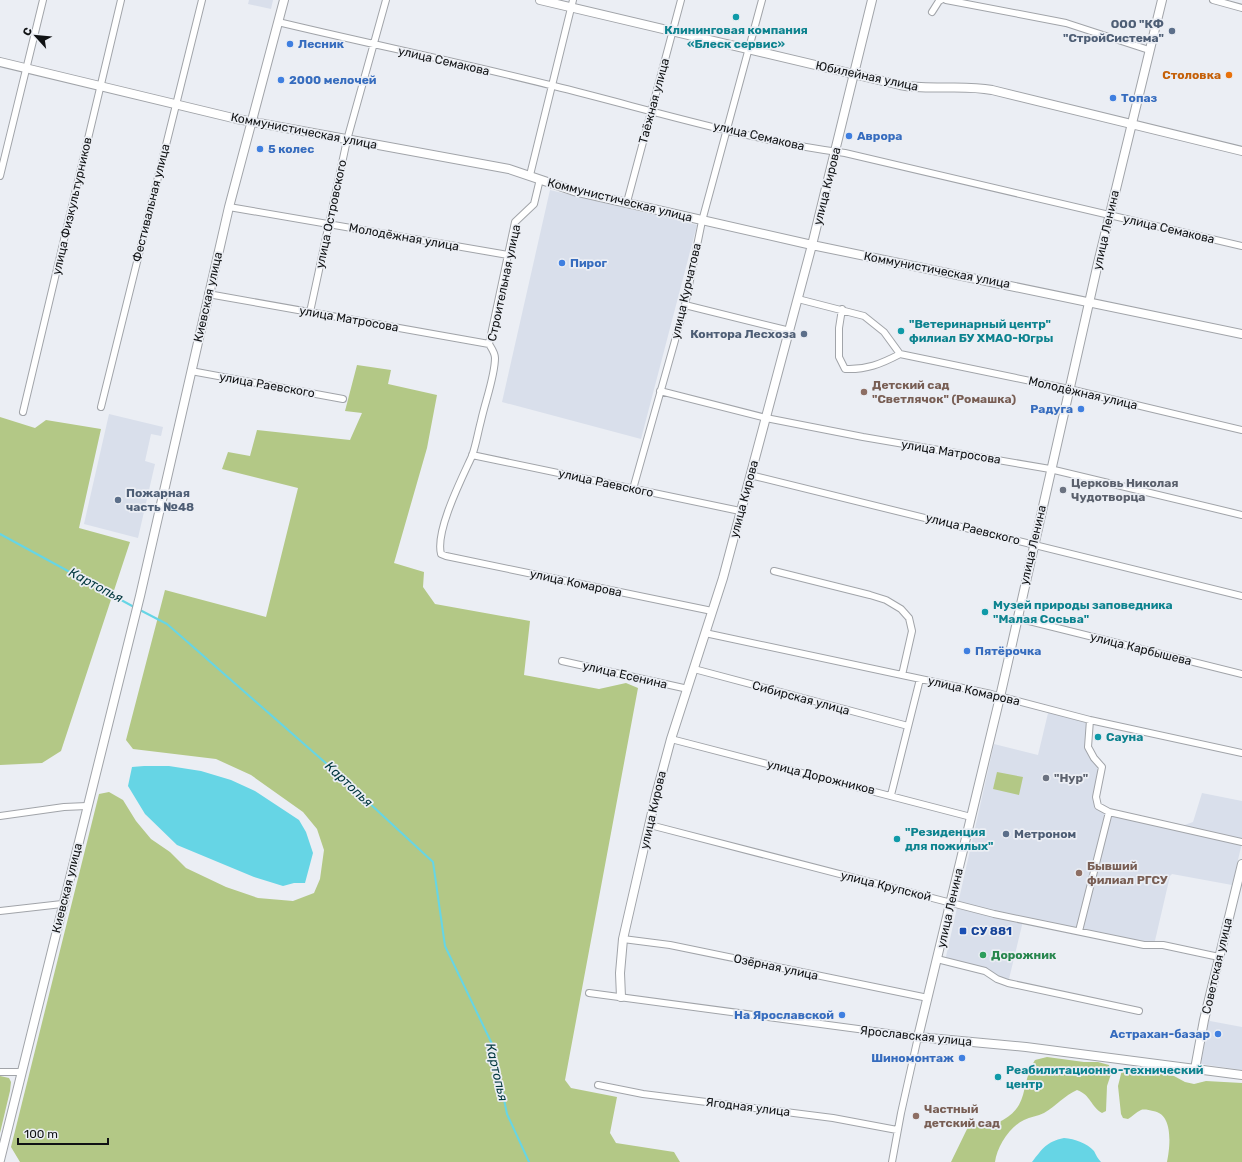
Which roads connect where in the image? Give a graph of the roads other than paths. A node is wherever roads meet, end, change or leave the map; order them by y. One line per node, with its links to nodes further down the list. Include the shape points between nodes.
1 (43, 0): 23 (street)
2 (121, 0): 26 (street, улица Физкультурников)
3 (202, 0): 27 (street, Фестивальная улица)
4 (284, 0): 17 (street, Киевская улица)
5 (386, 0): 19 (street, улица Островского)
6 (540, 0): 14 (street, Юбилейная улица)
7 (681, 0): 18 (street, Таёжная улица)
8 (762, 0): 20 (street, улица Курчатова)
9 (872, 0): 24 (street, улица Кирова)
10 (941, 0): 16 (street)
11 (946, 0): 21 (street, via 1066,23)
12 (1162, 0): 21 (street, улица Ленина)
13 (1213, 0): 15 (street)
14 (572, 4): 18 (street, Юбилейная улица); 25 (street)
15 (1242, 8)
16 (932, 12)
17 (278, 22): 19 (street, улица Семакова); 29 (street, Киевская улица)
18 (673, 32): 20 (street, Юбилейная улица); 28 (street, Таёжная улица)
19 (373, 44): 25 (street, улица Семакова); 32 (street, улица Островского)
20 (749, 50): 24 (street, Юбилейная улица); 31 (street, улица Курчатова)
21 (1149, 50): 30 (street, улица Ленина)
22 (0, 62): 23 (street, Коммунистическая улица)
23 (27, 68): 26 (street, Коммунистическая улица); 36 (street)
24 (854, 74): 30 (street, Юбилейная улица, via 914,87 979,88); 34 (street, улица Кирова)
25 (553, 85): 28 (street, улица Семакова); 35 (street)
26 (100, 86): 27 (street, Коммунистическая улица); 61 (street, улица Физкультурников)
27 (176, 104): 29 (street, Коммунистическая улица); 60 (street, Фестивальная улица)
28 (651, 110): 31 (street, улица Семакова); 38 (street, Таёжная улица)
29 (251, 122): 32 (street, Коммунистическая улица); 39 (street, Киевская улица)
30 (1131, 123): 33 (street, Юбилейная улица); 40 (street, улица Ленина)
31 (727, 129): 34 (street, улица Семакова); 41 (street, улица Курчатова)
32 (347, 140): 35 (street, Коммунистическая улица, via 490,165); 42 (street, улица Островского)
33 (1242, 151)
34 (835, 152): 40 (street, улица Семакова); 43 (street, улица Кирова)
35 (530, 175): 37 (street, Коммунистическая улица)
36 (0, 176)
37 (540, 179): 38 (street, Коммунистическая улица); 45 (street, Строительная улица, via 534,204 516,220)
38 (627, 202): 41 (street, Коммунистическая улица)
39 (229, 207): 42 (street, Молодёжная улица); 46 (street, Киевская улица)
40 (1109, 215): 44 (street, улица Семакова); 48 (street, улица Ленина)
41 (702, 221): 43 (street, Коммунистическая улица); 49 (street, улица Курчатова)
42 (328, 224): 45 (street, Молодёжная улица); 51 (street, улица Островского)
43 (812, 245): 47 (street, улица Кирова); 48 (street, Коммунистическая улица)
44 (1242, 246)
45 (508, 255): 54 (street, Строительная улица)
46 (208, 294): 51 (street, улица Матросова); 56 (street, Киевская улица)
47 (798, 300): 50 (street); 52 (street, улица Кирова)
48 (1089, 301): 53 (street, Коммунистическая улица); 57 (street, улица Ленина)
49 (685, 305): 52 (street); 58 (street, улица Курчатова)
50 (842, 309): 55 (street, via 872,321 884,332); 55 (street, via 838,357 844,369 860,370 880,365)
51 (310, 312): 54 (street, улица Матросова)
52 (790, 330): 62 (street, улица Кирова)
53 (1242, 334)
54 (489, 344): 64 (street, Строительная улица, via 495,360)
55 (900, 354): 57 (street, Молодёжная улица)
56 (191, 371): 59 (street, улица Раевского); 89 (street, Киевская улица, via 140,596)
57 (1069, 389): 63 (street, Молодёжная улица); 65 (street, улица Ленина)
58 (660, 391): 62 (street, улица Матросова); 67 (street, улица Курчатова)
59 (343, 399)
60 (101, 407)
61 (23, 412)
62 (766, 418): 65 (street, улица Матросова); 66 (street, улица Кирова)
63 (1242, 430)
64 (472, 455): 67 (street, улица Раевского); 71 (street, Строительная улица, via 450,505 440,543)
65 (1050, 469): 69 (street, улица Матросова); 70 (street, улица Ленина)
66 (750, 475): 68 (street, улица Кирова); 70 (street, улица Раевского)
67 (633, 488): 68 (street, улица Раевского)
68 (740, 510): 74 (street, улица Кирова)
69 (1242, 515)
70 (1033, 544): 73 (street, улица Раевского); 75 (street, улица Ленина)
71 (441, 554): 74 (street, улица Комарова)
72 (774, 571): 80 (street, via 870,595 886,600 901,609 909,618 912,631)
73 (1242, 596)
74 (712, 611): 76 (street, улица Кирова)
75 (1017, 618): 79 (street, улица Карбышева); 83 (street, улица Ленина)
76 (705, 633): 78 (street, улица Кирова); 80 (street, улица Комарова)
77 (562, 661): 82 (street, улица Есенина)
78 (694, 669): 82 (street, улица Кирова); 85 (street, Сибирская улица)
79 (1242, 674)
80 (902, 675): 81 (street, улица Комарова)
81 (920, 679): 83 (street, улица Комарова); 85 (street)
82 (688, 689): 86 (street, улица Кирова)
83 (1000, 697): 84 (street, улица Комарова); 92 (street, улица Ленина)
84 (1090, 720): 87 (street, улица Комарова); 90 (street, via 1088,747 1102,770 1096,803)
85 (908, 726): 88 (street)
86 (671, 739): 88 (street, улица Дорожников); 93 (street, улица Кирова)
87 (1242, 753)
88 (891, 795): 92 (street, улица Дорожников)
89 (87, 806): 91 (street); 97 (street, Киевская улица)
90 (1109, 812): 94 (street); 99 (street)
91 (0, 816)
92 (971, 817): 96 (street, улица Ленина)
93 (650, 825): 96 (street, улица Крупской); 100 (street, улица Кирова)
94 (1242, 842)
95 (1242, 864): 101 (street, Советская улица)
96 (951, 903): 99 (street, улица Крупской); 102 (street, улица Ленина)
97 (62, 904): 98 (street); 110 (street, Киевская улица)
98 (0, 911)
99 (1079, 931): 101 (street, улица Крупской)
100 (622, 939): 104 (street, улица Кирова); 105 (street, Озёрная улица, via 670,945)
101 (1219, 957): 108 (street, Советская улица)
102 (937, 959): 105 (street, улица Ленина); 106 (street, via 985,971 1008,983)
103 (589, 993): 104 (street, Ярославская улица)
104 (621, 997): 107 (street, Ярославская улица)
105 (928, 998): 107 (street, улица Ленина)
106 (1139, 1012)
107 (918, 1037): 108 (street, Ярославская улица, via 1026,1047); 113 (street, улица Ленина)
108 (1195, 1069): 111 (street, Ярославская улица)
109 (0, 1072): 110 (street)
110 (22, 1072): 114 (street, Киевская улица)
111 (1242, 1075)
112 (598, 1085): 113 (street, Ягодная улица, via 643,1094 833,1118)
113 (897, 1130): 115 (street, улица Ленина)
114 (0, 1160)
115 (892, 1162)

